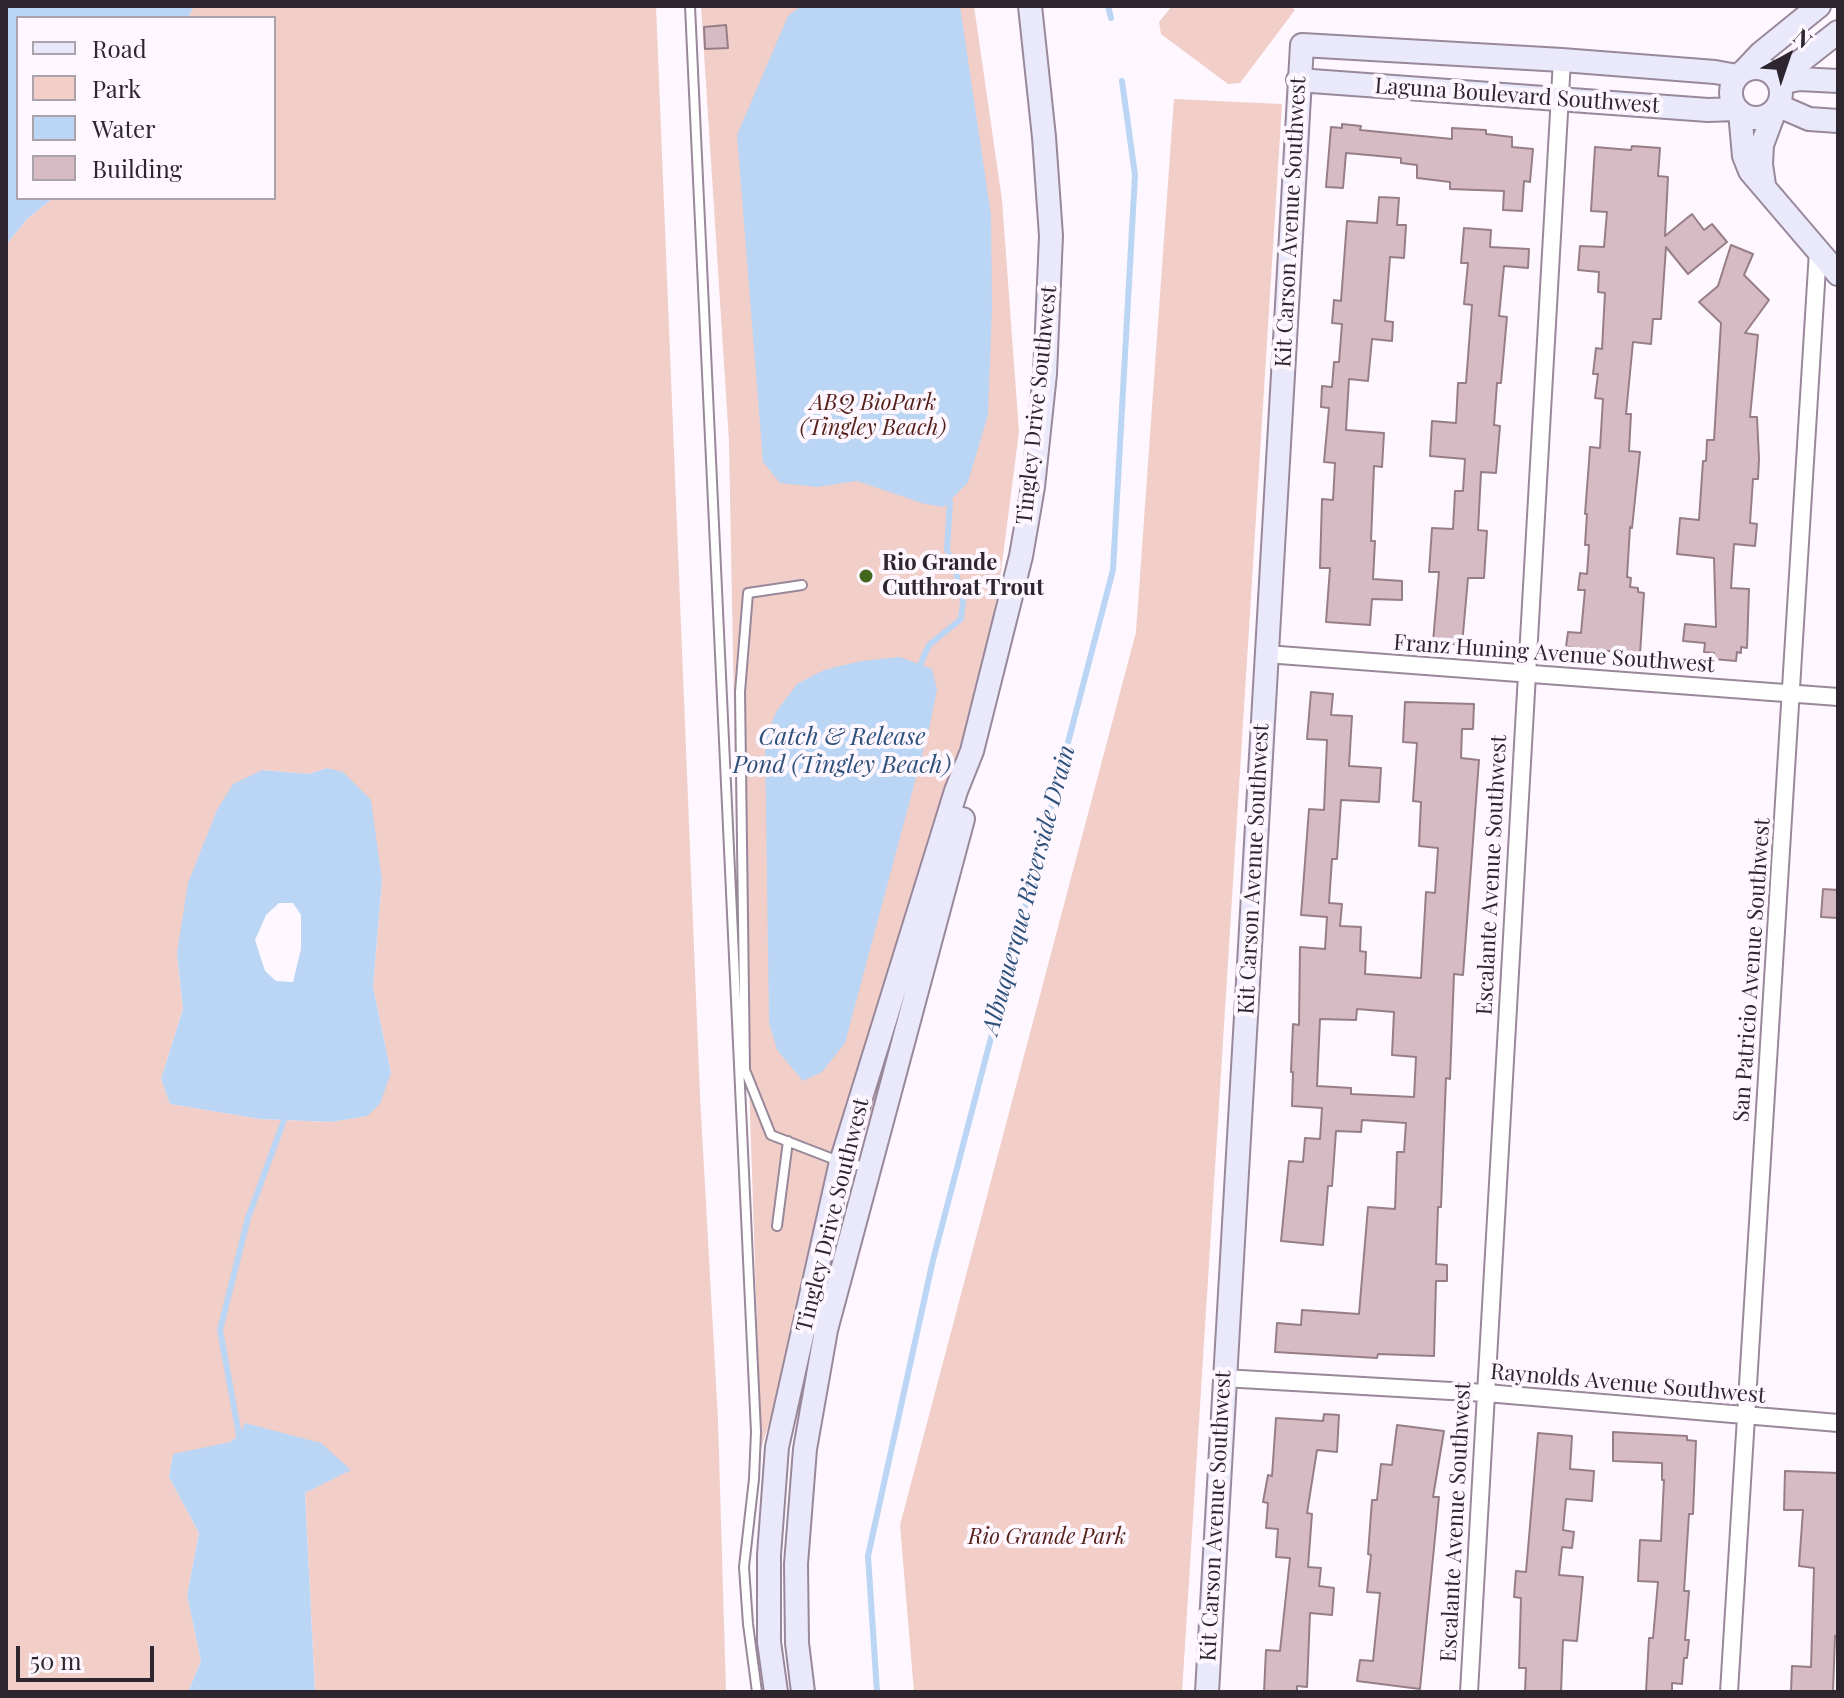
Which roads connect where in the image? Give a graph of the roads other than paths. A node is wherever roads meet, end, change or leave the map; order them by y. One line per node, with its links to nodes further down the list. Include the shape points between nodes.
1 (690, 6): 31 (lane, via 756,1432 744,1567)
2 (1030, 6): 22 (street, Tingley Drive Southwest, via 1051,236 1045,374 1021,556)
3 (1819, 6): 7 (street)
4 (1838, 32): 10 (street)
5 (1302, 45): 6 (street, Laguna Boulevard Southwest); 8 (street, Kit Carson Avenue Southwest)
6 (1562, 60): 7 (street, Laguna Boulevard Southwest); 11 (street, Escalante Avenue Southwest)
7 (1741, 73): 10 (street, via 1767,69); 12 (street, via 1731,93)
8 (1298, 80): 11 (street, Laguna Boulevard Southwest); 18 (street, Kit Carson Avenue Southwest)
9 (1838, 81): 10 (street, via 1799,79)
10 (1778, 94): 12 (street, via 1769,115 1754,119); 13 (street, via 1809,119); 14 (street, via 1762,145)
11 (1562, 100): 12 (street, Laguna Boulevard Southwest); 19 (street, Escalante Avenue Southwest)
12 (1738, 111): 14 (street, via 1744,156)
13 (1838, 121)
14 (1765, 190): 15 (street)
15 (1818, 251): 16 (street); 20 (street, San Patricio Avenue Southwest)
16 (1838, 274)
17 (802, 585): 23 (lane, via 748,593 740,692 745,1070 771,1135)
18 (1266, 654): 19 (street, Franz Huning Avenue Southwest); 27 (street, Kit Carson Avenue Southwest)
19 (1526, 674): 20 (street, Franz Huning Avenue Southwest); 28 (street, Escalante Avenue Southwest)
20 (1791, 694): 21 (street, Franz Huning Avenue Southwest); 29 (street, San Patricio Avenue Southwest)
21 (1838, 697)
22 (972, 751): 24 (street, Tingley Drive Southwest); 25 (street, Tingley Drive Southwest, via 969,796)
23 (788, 1141): 24 (lane); 26 (lane)
24 (841, 1162): 25 (lane); 32 (street, Tingley Drive Southwest, via 777,1447 769,1555 769,1642)
25 (868, 1167): 33 (street, Tingley Drive Southwest, via 826,1330 805,1449 796,1564)
26 (777, 1226)
27 (1223, 1378): 28 (street, Raynolds Avenue Southwest); 34 (street, Kit Carson Avenue Southwest)
28 (1486, 1393): 29 (street, Raynolds Avenue Southwest); 35 (street, Escalante Avenue Southwest)
29 (1746, 1417): 30 (street, Raynolds Avenue Southwest); 36 (street, San Patricio Avenue Southwest)
30 (1838, 1423)
31 (757, 1692)
32 (776, 1692)
33 (803, 1692)
34 (1207, 1692)
35 (1469, 1692)
36 (1729, 1692)

